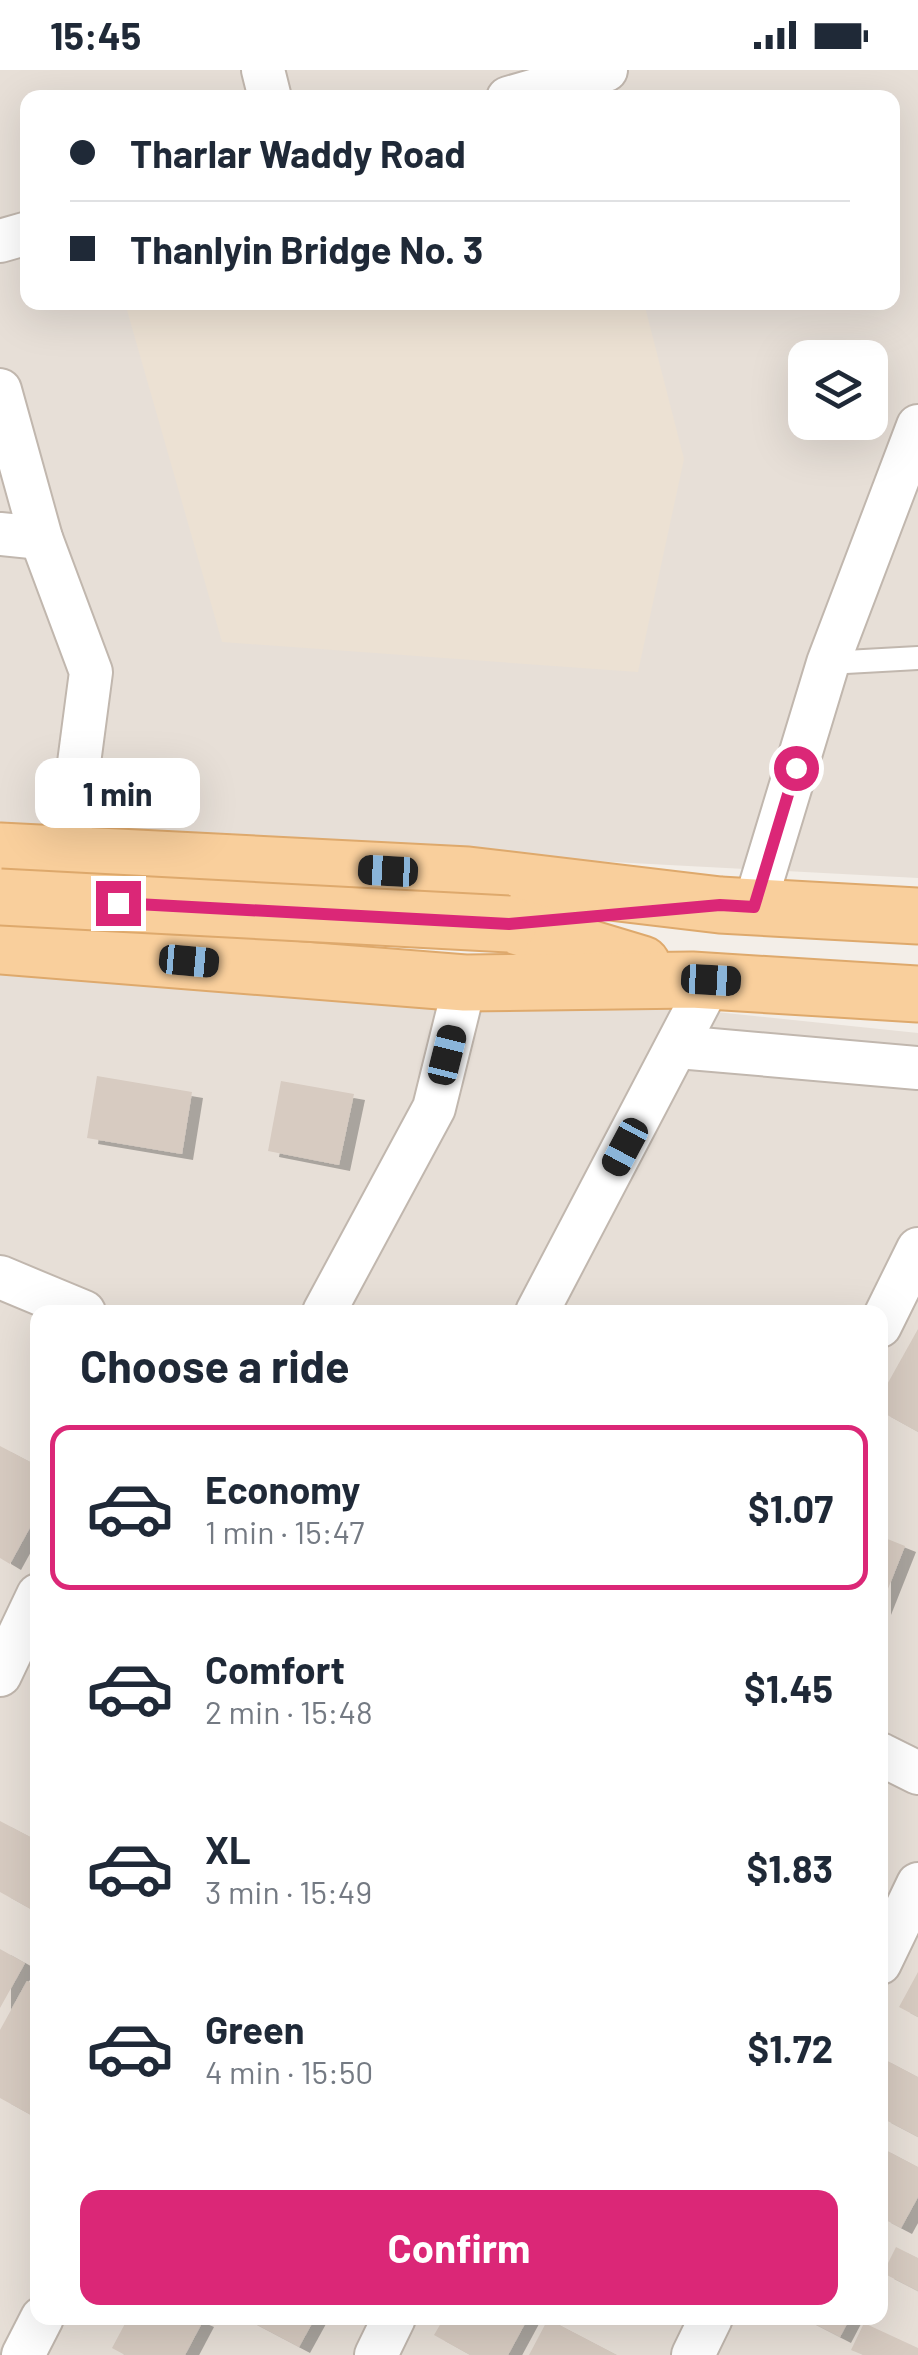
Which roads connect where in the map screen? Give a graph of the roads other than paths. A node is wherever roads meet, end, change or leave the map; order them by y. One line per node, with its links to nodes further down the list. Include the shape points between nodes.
1 (606, 70): 2 (street)
2 (536, 90)
3 (0, 390): 5 (street)
4 (918, 426): 7 (street)
5 (20, 536): 9 (street, via 92,672)
6 (918, 658): 7 (lane)
7 (828, 663): 12 (street)
8 (0, 851): 9 (main road)
9 (68, 854): 10 (main road)
10 (270, 865): 12 (main road, via 468,875); 16 (lane)
11 (0, 897): 14 (main road, bridge)
12 (737, 906): 13 (main road); 14 (main road)
13 (918, 916)
14 (509, 924): 17 (main road)
15 (0, 946): 16 (main road)
16 (265, 950): 18 (main road)
17 (702, 980): 18 (main road); 19 (main road); 20 (street)
18 (465, 983): 25 (street, via 434,1108)
19 (918, 994)
20 (678, 1047): 21 (street); 26 (street)
21 (918, 1068)
22 (918, 1249): 27 (street)
23 (0, 1277): 24 (street)
24 (67, 1305)
25 (328, 1305)
26 (541, 1305)
27 (888, 1310)
28 (20, 1612): 29 (street)
29 (0, 1675)
30 (888, 1758): 31 (street)
31 (918, 1773)
32 (918, 1884): 33 (street)
33 (888, 1947)
34 (39, 2325): 37 (street)
35 (391, 2325): 38 (street)
36 (707, 2325): 39 (street)
37 (24, 2355)
38 (376, 2355)
39 (692, 2355)

